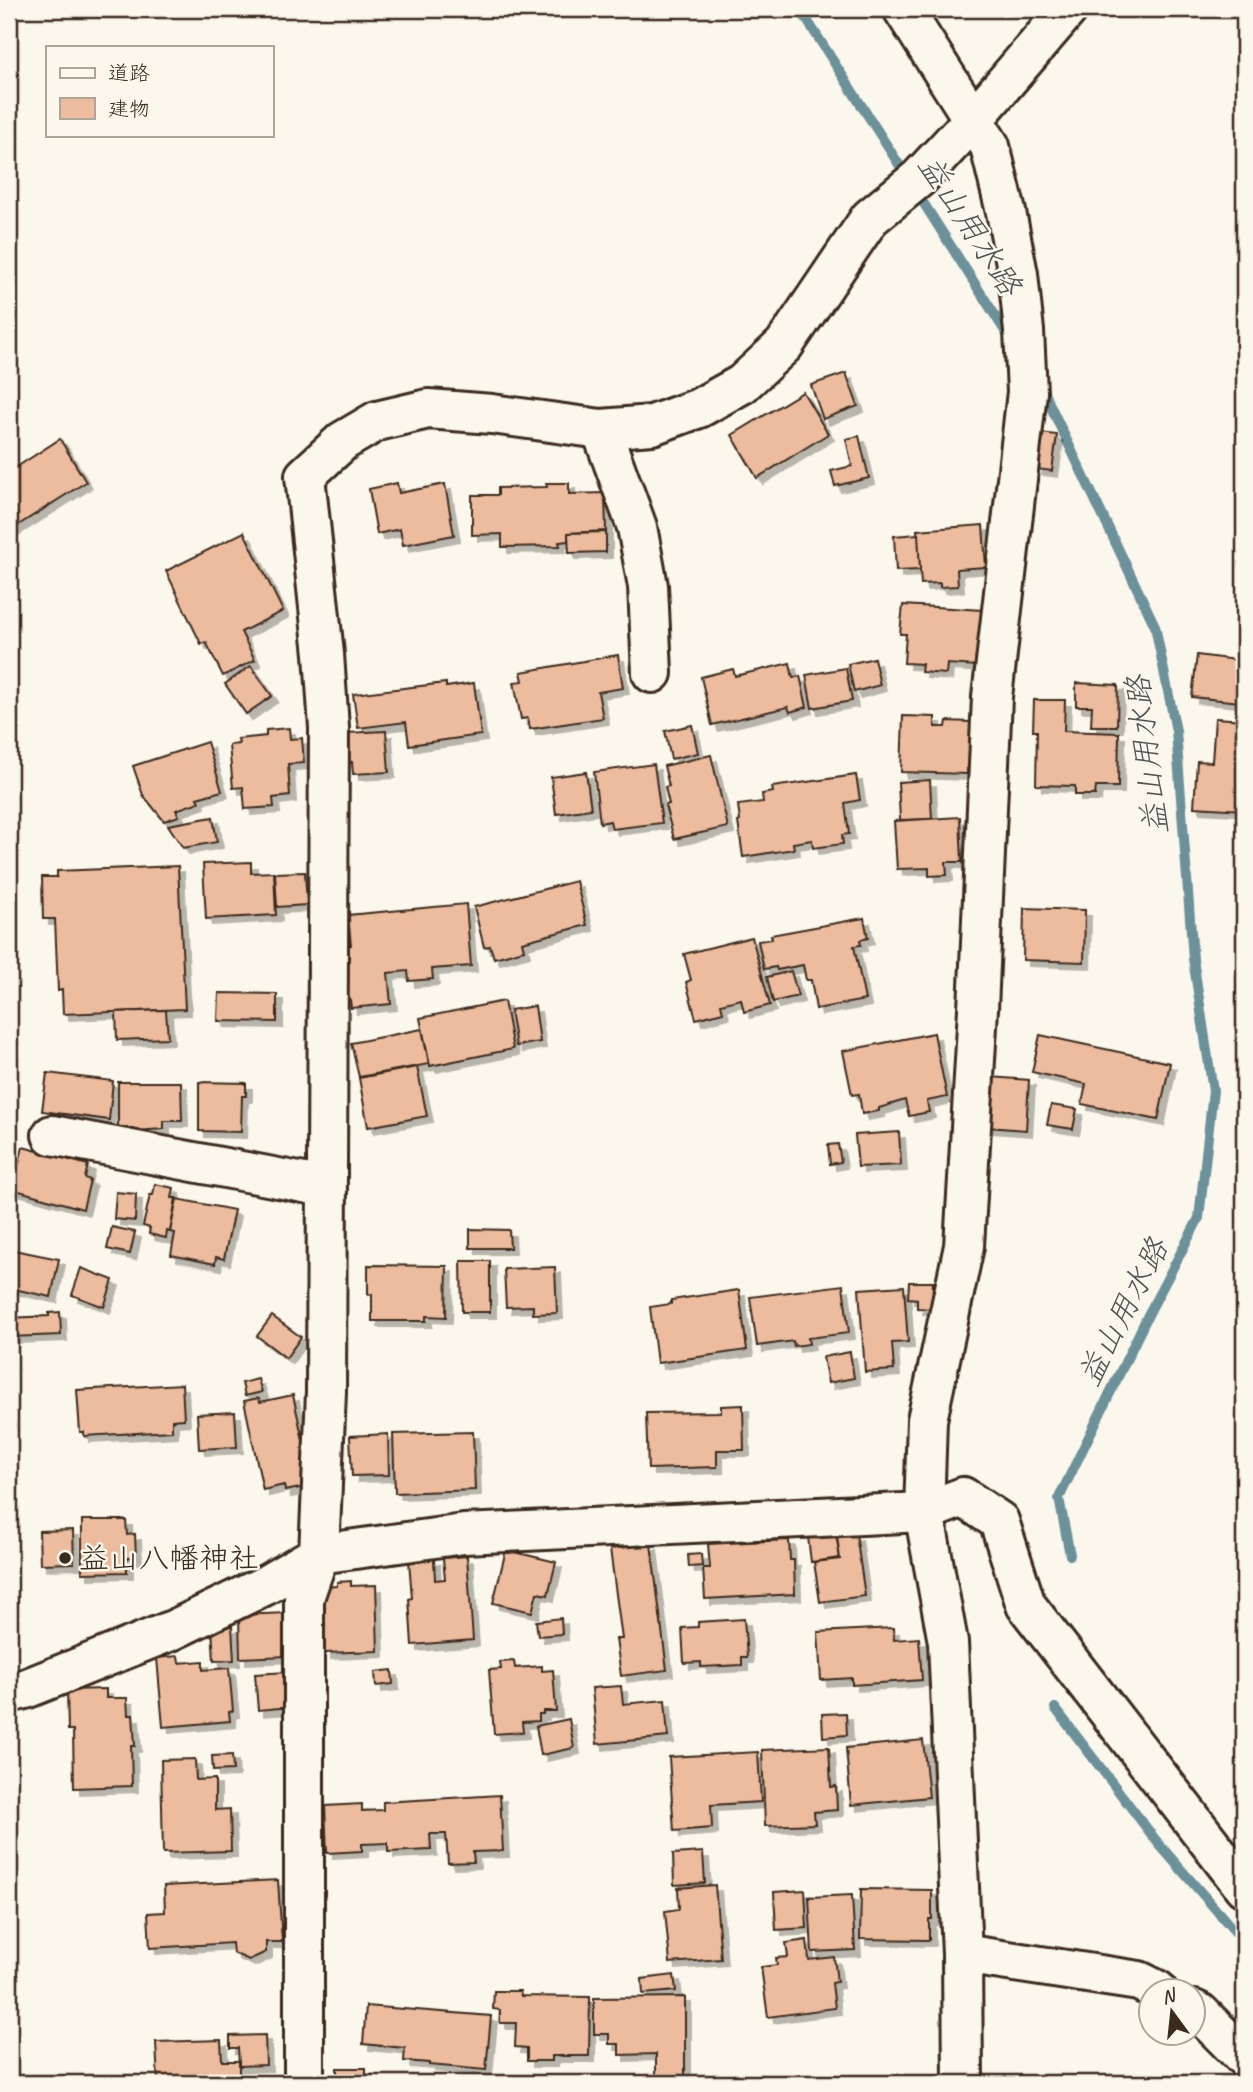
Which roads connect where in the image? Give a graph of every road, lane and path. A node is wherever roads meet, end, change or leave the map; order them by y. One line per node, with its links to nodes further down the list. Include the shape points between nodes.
1 (904, 9): 3 (street)
2 (1068, 9): 3 (street)
3 (973, 121): 4 (street, via 870,218 784,345 742,383 699,408 652,425); 8 (street, via 990,146 1006,212 1018,274 1027,392 992,697 964,1246 927,1420)
4 (601, 429): 5 (street, via 637,527 648,586); 7 (street, via 428,408 377,421 343,441 305,476 329,728)
5 (652, 673)
6 (52, 1135): 7 (street)
7 (326, 1187): 9 (street, via 326,1392)
8 (924, 1512): 9 (street, via 464,1534); 11 (street, via 963,1497 999,1521 1026,1605); 12 (street, via 948,1642)
9 (318, 1554): 10 (street, via 173,1630); 16 (street, via 304,1598)
10 (9, 1693)
11 (1244, 1887)
12 (962, 1954): 13 (street); 17 (street)
13 (1138, 1981)
14 (1208, 2021): 15 (street)
15 (1244, 2056)
16 (304, 2083)
17 (963, 2083)

